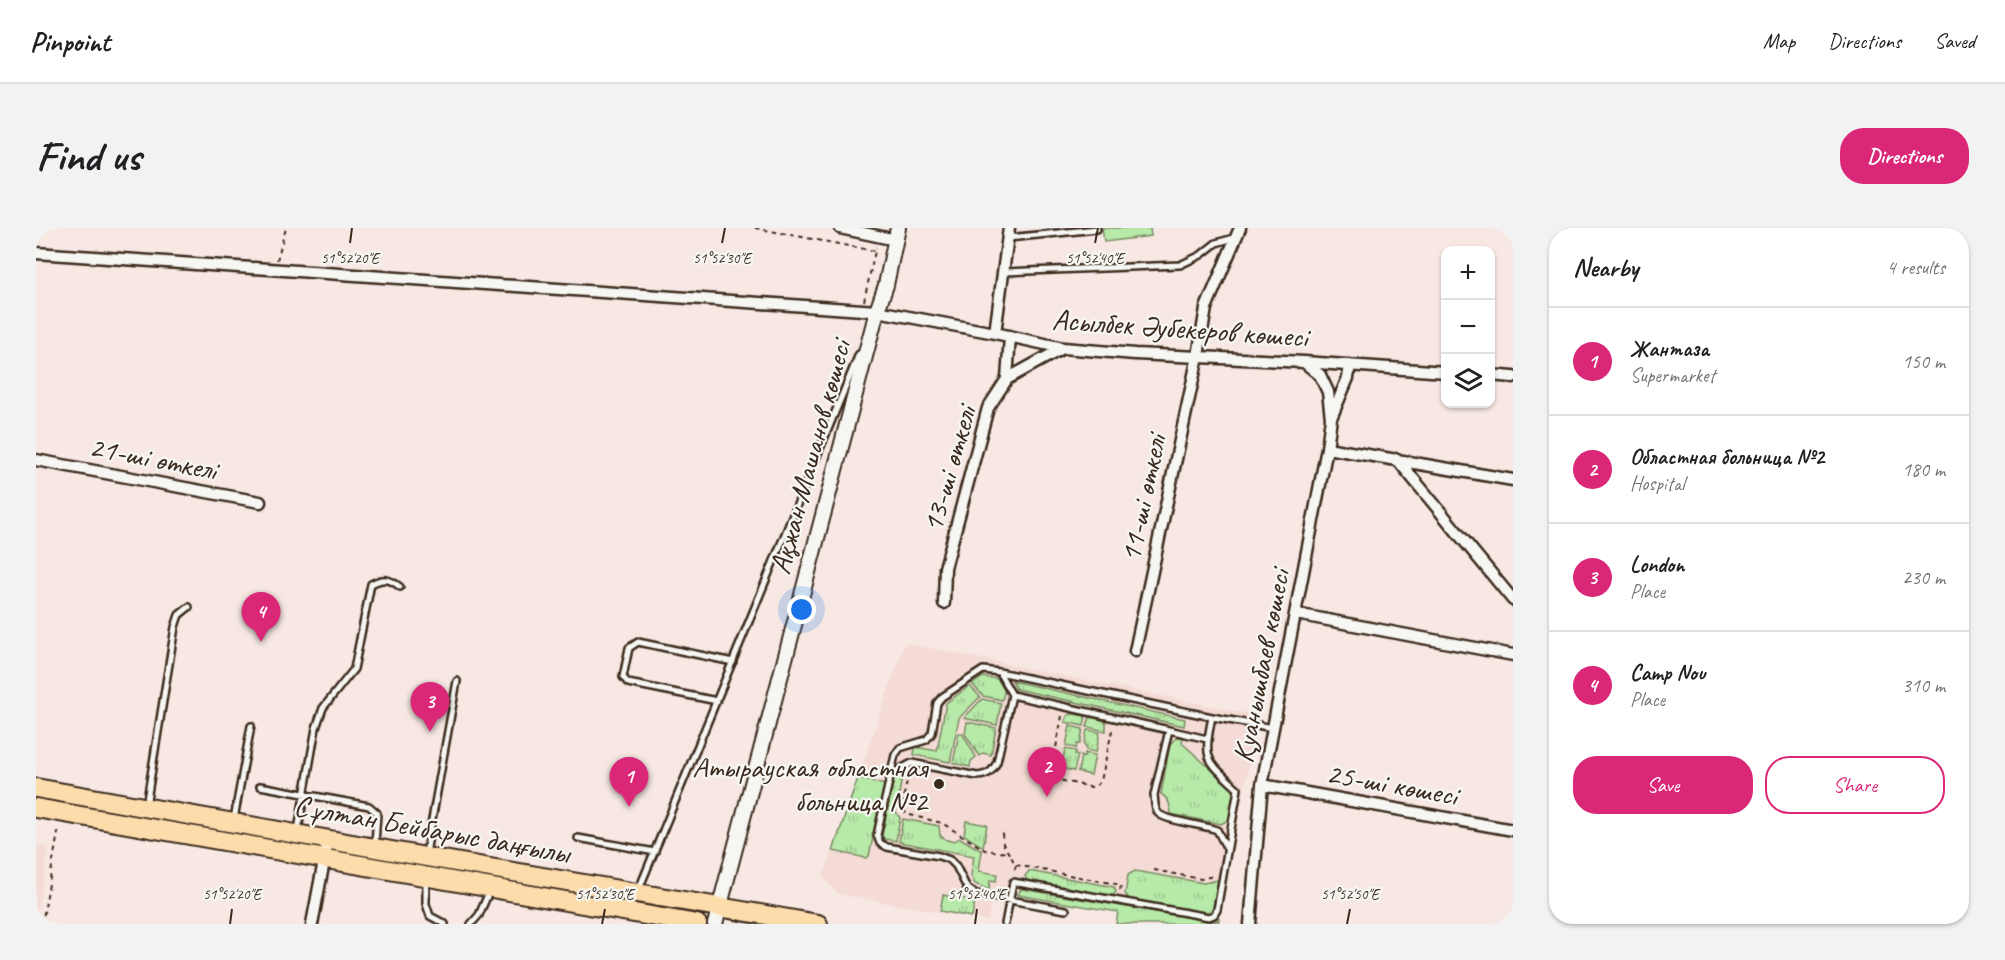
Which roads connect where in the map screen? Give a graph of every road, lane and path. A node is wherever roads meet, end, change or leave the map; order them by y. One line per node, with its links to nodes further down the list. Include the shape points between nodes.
1 (286, 228): 11 (path)
2 (755, 228): 9 (path)
3 (840, 228): 8 (street)
4 (1096, 229): 5 (lane)
5 (1007, 233): 12 (street)
6 (1238, 233): 12 (lane, via 1180,265); 18 (street, 11-ші өткелі, via 1206,308)
7 (897, 234): 8 (street); 14 (street, Ақжан Машанов көшесі)
8 (879, 237): 9 (path)
9 (875, 251): 13 (path)
10 (36, 253): 11 (street, Асылбек Әубекеров көшесі)
11 (274, 269): 13 (street, Асылбек Әубекеров көшесі)
12 (1003, 272): 15 (street)
13 (861, 310): 14 (street, Асылбек Әубекеров көшесі)
14 (877, 311): 15 (street, Асылбек Әубекеров көшесі); 38 (lane); 82 (street, Ақжан Машанов көшесі)
15 (995, 333): 16 (street, Асылбек Әубекеров көшесі)
16 (1010, 336): 17 (street, Асылбек Әубекеров көшесі); 24 (street)
17 (1063, 348): 18 (street, Асылбек Әубекеров көшесі); 24 (street, 13-ші өткелі)
18 (1198, 356): 19 (street, Асылбек Әубекеров көшесі); 36 (street, 11-ші өткелі)
19 (1304, 362): 20 (street, Асылбек Әубекеров көшесі); 25 (street, Қуанышбаев көшесі, via 1320,375 1328,392)
20 (1350, 365): 21 (street, Асылбек Әубекеров көшесі); 25 (street, Қуанышбаев көшесі)
21 (1441, 372)
22 (1495, 375): 23 (street)
23 (1513, 377)
24 (1007, 379): 33 (street, 13-ші өткелі, via 988,408 945,568)
25 (1331, 418): 26 (street, Қуанышбаев көшесі)
26 (1327, 448): 27 (street); 35 (street, Қуанышбаев көшесі)
27 (1397, 459): 29 (street); 32 (street)
28 (36, 460): 30 (street, 21-ші өткелі)
29 (1513, 480)
30 (260, 502)
31 (400, 587): 55 (lane, via 392,580 381,579 371,584 354,669 323,708)
32 (1513, 600)
33 (944, 603)
34 (189, 607): 56 (lane, via 179,615 175,627)
35 (1296, 614): 37 (street); 47 (street, Қуанышбаев көшесі)
36 (1135, 651)
37 (1513, 655)
38 (733, 662): 42 (lane); 42 (lane, via 638,642 629,648 623,677 628,683)
39 (999, 672): 41 (lane); 44 (lane); 51 (lane, via 983,670 942,697 937,703 932,733 926,740 900,748)
40 (457, 681): 69 (lane)
41 (1012, 695): 43 (lane); 50 (lane, via 997,762 987,775)
42 (717, 701): 67 (lane)
43 (1063, 707): 45 (lane); 45 (path, via 1051,769 1055,779 1096,786 1101,781)
44 (1212, 717): 47 (lane); 49 (lane)
45 (1114, 718): 48 (lane)
46 (251, 726): 59 (lane)
47 (1273, 728): 52 (street, Қуанышбаев көшесі)
48 (1169, 730): 49 (lane); 66 (lane, via 1154,795 1158,813 1217,830)
49 (1208, 739): 66 (lane, via 1209,758 1238,789)
50 (912, 763): 51 (lane); 68 (path, via 903,801 906,814 942,823 985,850)
51 (891, 774): 79 (lane, via 877,835 880,843 950,860 967,888 976,894)
52 (1262, 785): 60 (street, 25-ші көшесі); 90 (street, Қуанышбаев көшесі)
53 (261, 786): 55 (lane)
54 (36, 788): 56 (main road, Сұлтан Бейбарыс даңғылы)
55 (304, 794): 62 (lane); 65 (lane, via 375,809)
56 (146, 807): 59 (main road, Сұлтан Бейбарыс даңғылы)
57 (36, 808): 58 (main road, Сұлтан Бейбарыс даңғылы)
58 (62, 813): 70 (main road, Сұлтан Бейбарыс даңғылы); 83 (path)
59 (233, 823): 62 (main road, Сұлтан Бейбарыс даңғылы)
60 (1513, 830)
61 (1002, 833): 68 (path)
62 (297, 834): 64 (main road, Сұлтан Бейбарыс даңғылы)
63 (578, 838): 67 (lane)
64 (328, 840): 65 (main road, Сұлтан Бейбарыс даңғылы); 70 (street)
65 (374, 848): 69 (main road, Сұлтан Бейбарыс даңғылы)
66 (1227, 850): 71 (lane)
67 (655, 852): 78 (lane)
68 (1008, 853): 72 (path)
69 (426, 857): 73 (main road, Сұлтан Бейбарыс даңғылы)
70 (325, 859): 75 (main road, Сұлтан Бейбарыс даңғылы); 84 (street)
71 (1225, 863): 74 (path, via 1218,873 1201,879); 80 (lane, via 1217,910 1209,917)
72 (1016, 865): 76 (path); 80 (path, via 1121,885)
73 (502, 870): 77 (main road); 78 (main road, Сұлтан Бейбарыс даңғылы)
74 (1154, 870)
75 (426, 876): 77 (main road, Сұлтан Бейбарыс даңғылы); 85 (lane, via 430,916)
76 (1013, 882): 79 (lane); 80 (lane)
77 (495, 888): 86 (lane); 87 (main road, Сұлтан Бейбарыс даңғылы)
78 (638, 893): 82 (main road, Сұлтан Бейбарыс даңғылы)
79 (1009, 900): 81 (lane); 89 (lane)
80 (1119, 901)
81 (1066, 910)
82 (717, 916): 88 (main road, Сұлтан Бейбарыс даңғылы)
83 (42, 924)
84 (312, 924)
85 (445, 924)
86 (471, 924)
87 (697, 924)
88 (818, 924)
89 (1005, 924)
90 (1250, 924)

